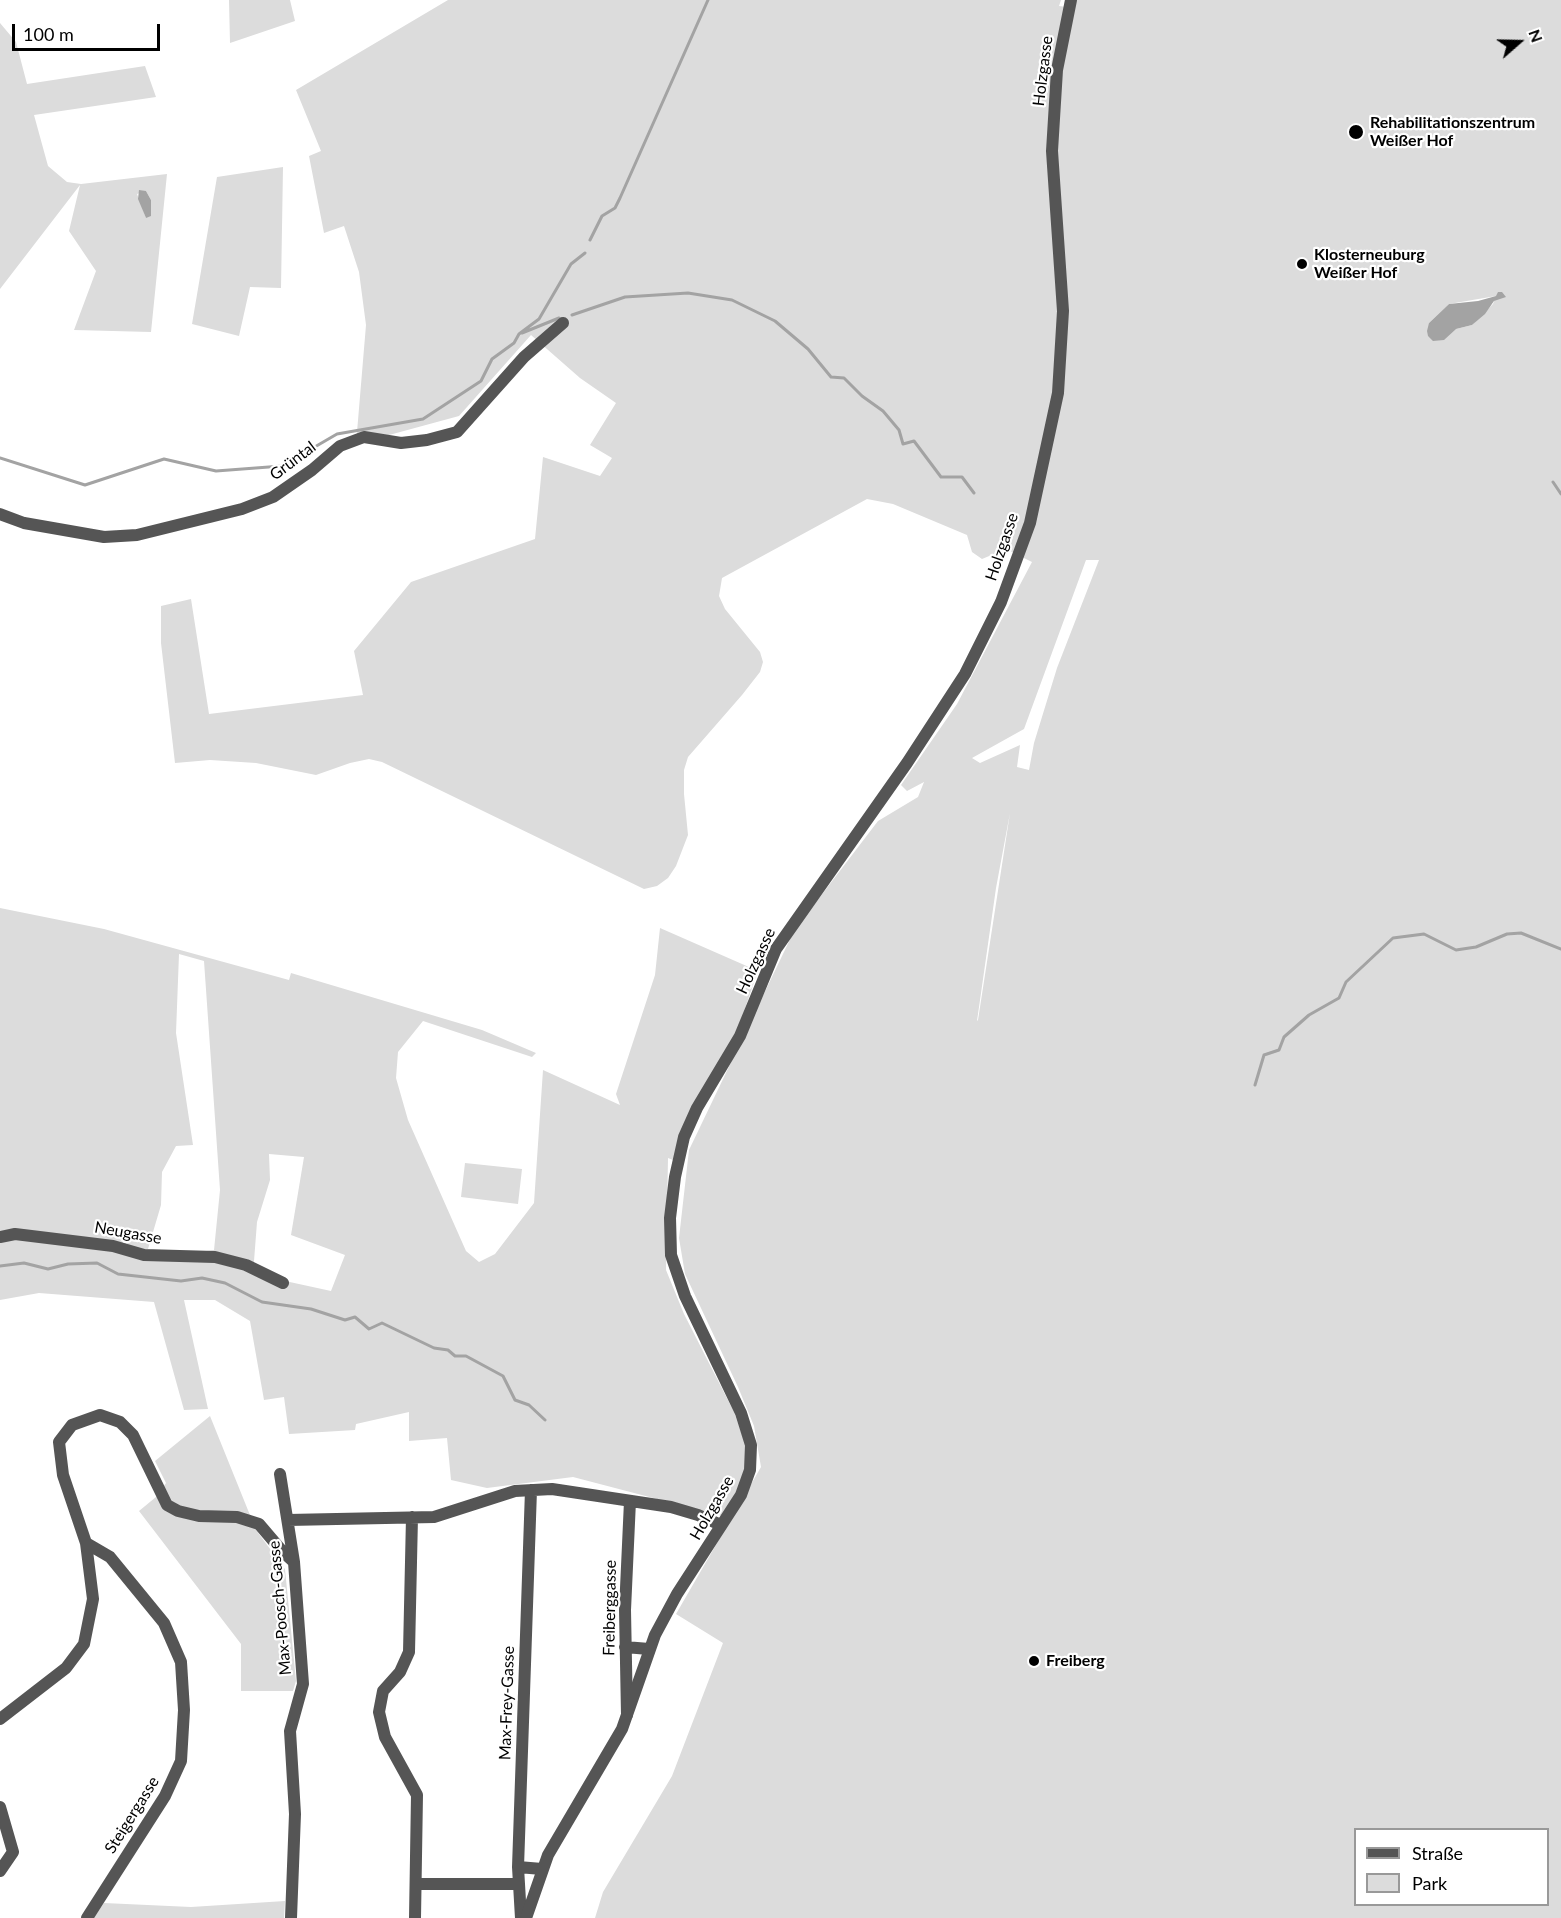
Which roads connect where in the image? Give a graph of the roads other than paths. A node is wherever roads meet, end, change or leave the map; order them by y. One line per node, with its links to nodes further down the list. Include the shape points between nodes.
1 (1071, 0): 13 (street, Holzgasse, via 1057,70 1052,151 1063,311 1058,393 1030,523 1000,602 965,674 776,949 750,1015 697,1108 679,1154 670,1218 671,1255 685,1296 741,1413 751,1445 747,1482)
2 (563, 323): 5 (street, Grüntal, via 524,357 457,432 401,443 364,437 340,446 273,496 242,509)
3 (0, 514): 5 (street, Grüntal, via 24,523 104,537 136,536)
4 (159, 516): 5 (street)
5 (164, 528)
6 (0, 1237): 7 (street, Neugasse, via 15,1234 113,1246 144,1255 214,1257 246,1265)
7 (283, 1283)
8 (280, 1474): 12 (street, Max-Poosch-Gasse)
9 (531, 1490): 10 (street, via 590,1493); 11 (street, via 502,1494 442,1515); 22 (street, Max-Frey-Gasse)
10 (630, 1501): 13 (street, via 684,1510); 16 (street, Freiberggasse)
11 (412, 1517): 12 (street); 25 (street, via 409,1652 400,1672 383,1691 379,1712 385,1737 417,1795)
12 (288, 1520): 15 (street, Max-Poosch-Gasse)
13 (721, 1526): 17 (street, Holzgasse, via 677,1594)
14 (86, 1542): 15 (street, via 63,1475 60,1442 72,1425 100,1415 120,1422 133,1435 167,1505 199,1516 237,1517 259,1524); 19 (street, via 93,1599 84,1644 66,1668); 27 (street, Steigergasse, via 110,1557 164,1623 182,1662 184,1710 181,1761 165,1796)
15 (294, 1562): 28 (street, Max-Poosch-Gasse, via 303,1684 290,1731 295,1814)
16 (625, 1647): 17 (street); 18 (street, Freiberggasse)
17 (649, 1649): 18 (street, Holzgasse)
18 (627, 1715): 23 (street, Holzgasse)
19 (0, 1719)
20 (0, 1807): 21 (street)
21 (3, 1830): 24 (street, via 13,1852)
22 (518, 1868): 23 (street); 26 (street, Max-Frey-Gasse)
23 (542, 1869): 30 (street, Holzgasse)
24 (0, 1871)
25 (416, 1884): 26 (street); 29 (street)
26 (519, 1884): 30 (street, Max-Frey-Gasse)
27 (87, 1918)
28 (291, 1918)
29 (416, 1918)
30 (524, 1918)

